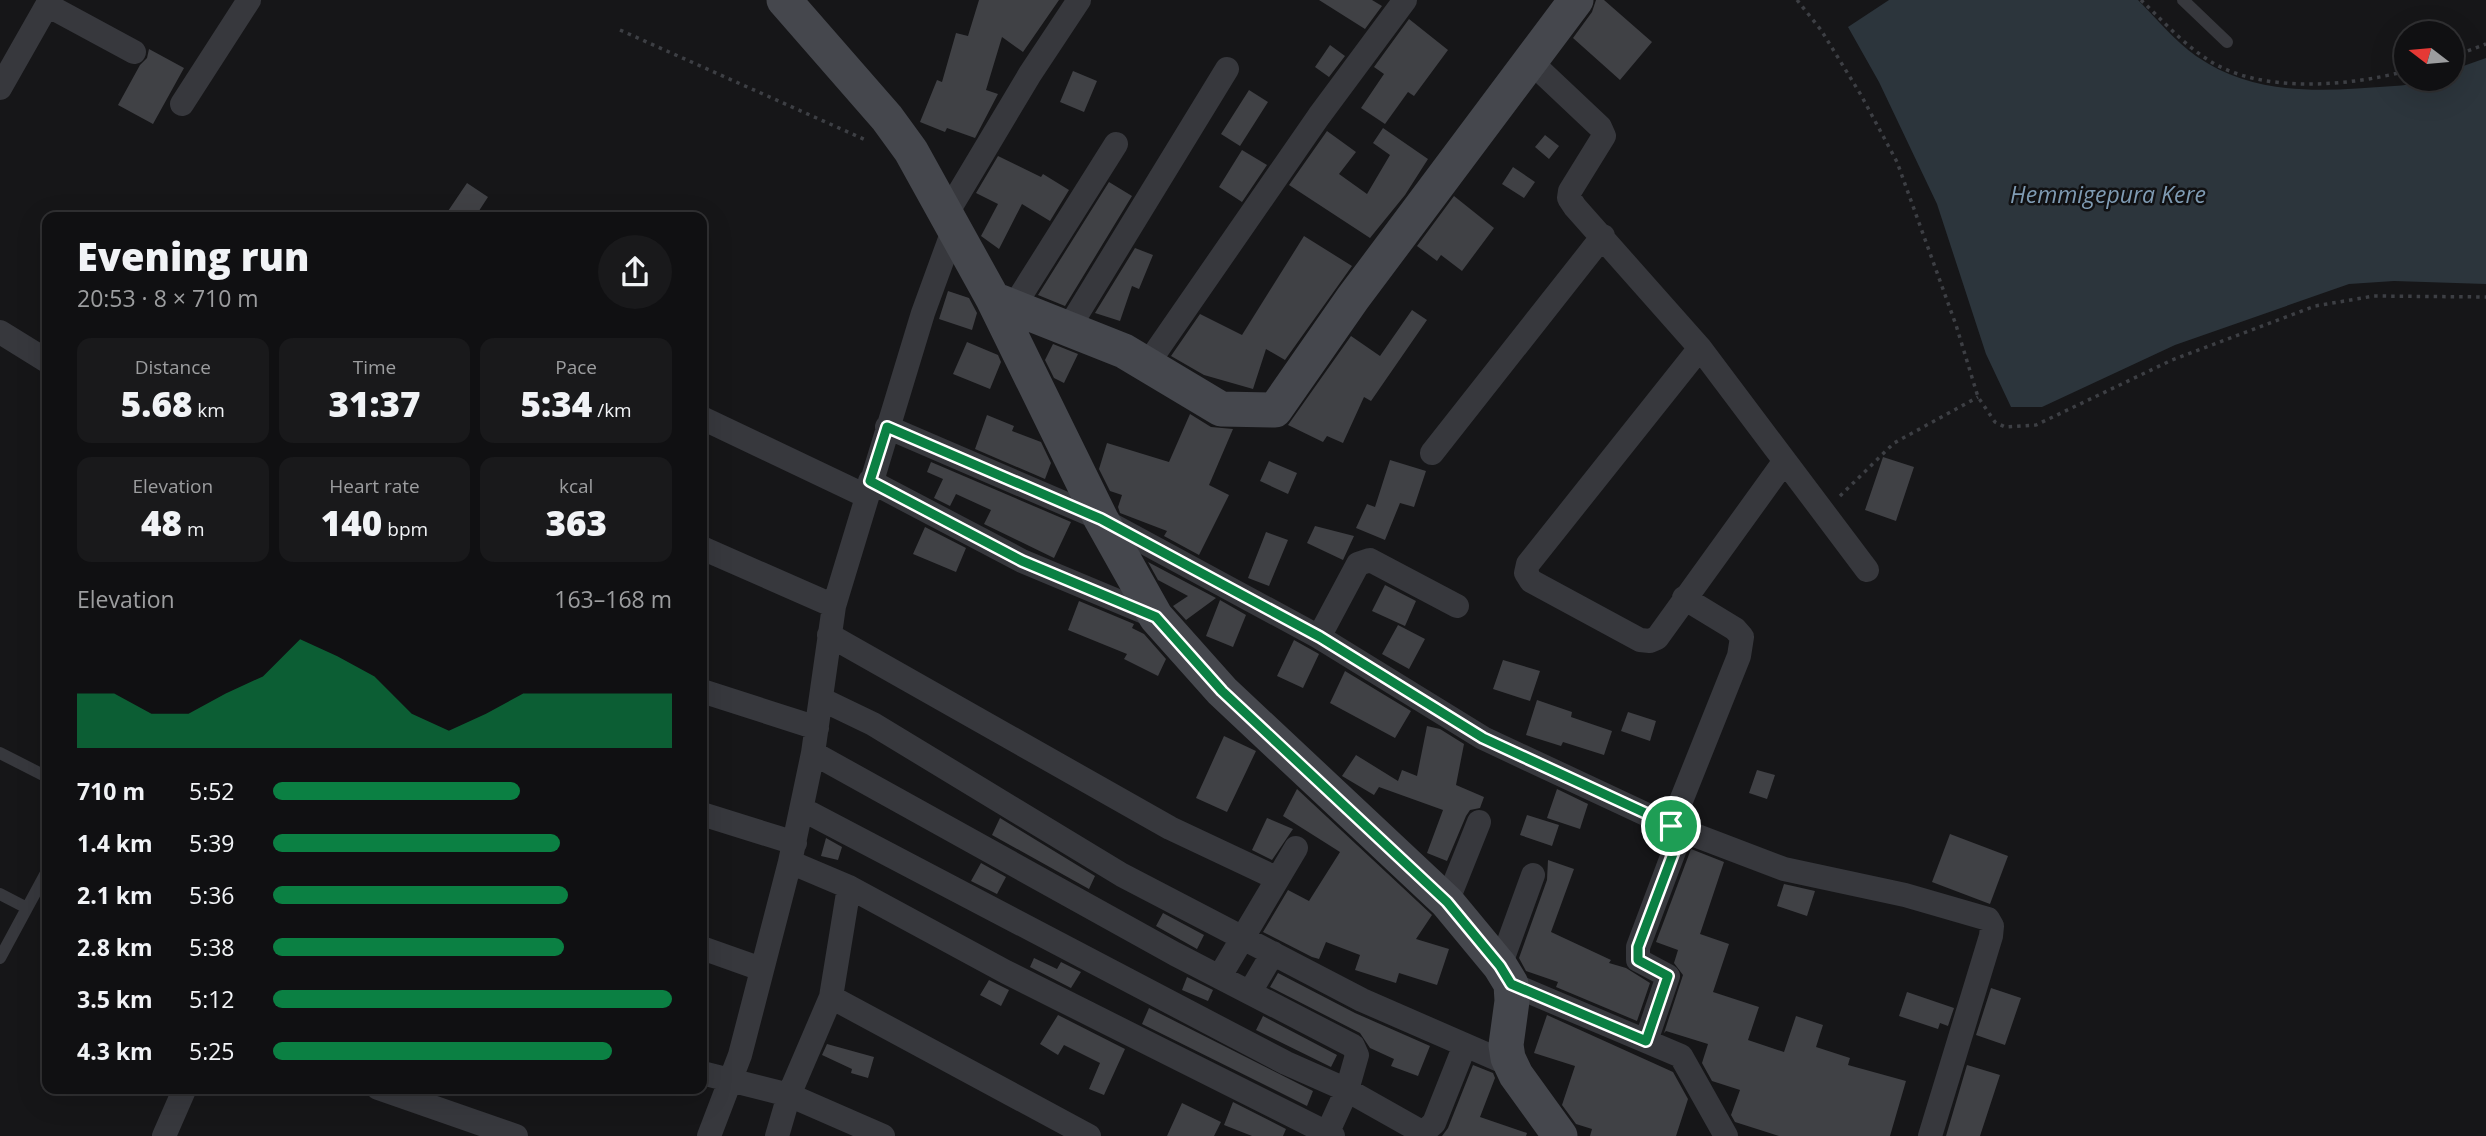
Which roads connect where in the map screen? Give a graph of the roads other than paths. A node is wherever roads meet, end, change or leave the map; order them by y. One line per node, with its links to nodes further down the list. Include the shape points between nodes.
1 (249, 0): 13 (street)
2 (784, 0): 15 (street, via 887,118)
3 (1079, 0): 15 (street, via 1030,74)
4 (1405, 0): 22 (street)
5 (1576, 0): 10 (street)
6 (2183, 0): 8 (lane)
7 (49, 3): 9 (street); 12 (street)
8 (2227, 42)
9 (134, 52)
10 (1530, 61): 16 (street, via 1604,136 1569,198); 22 (street, via 1275,410 1221,409)
11 (1227, 69): 18 (street)
12 (0, 89)
13 (183, 104)
14 (1116, 144): 17 (street)
15 (951, 220): 17 (street); 24 (street)
16 (1603, 236): 20 (street); 25 (street)
17 (1004, 303): 18 (street); 28 (street)
18 (1068, 329): 22 (street, via 1124,351)
19 (0, 331): 21 (street)
20 (1700, 348): 26 (street); 31 (street, via 1528,564 1526,573 1531,581 1640,640 1657,638)
21 (42, 358)
22 (1146, 366)
23 (707, 420): 27 (street)
24 (887, 427): 27 (street); 28 (street)
25 (1432, 453)
26 (1784, 462): 30 (street); 31 (street)
27 (868, 489): 32 (street); 34 (street)
28 (1101, 519): 34 (street); 36 (street)
29 (707, 550): 32 (street)
30 (1867, 570)
31 (1684, 598): 45 (street, via 1742,637)
32 (834, 606): 35 (street)
33 (1457, 606): 36 (street, via 1370,560 1358,564)
34 (1156, 617): 53 (street, via 1222,691)
35 (829, 635): 38 (street); 49 (street, via 1170,828)
36 (1320, 637): 45 (street, via 1483,738)
37 (707, 693): 39 (street)
38 (821, 699): 39 (street); 55 (street, via 873,724 1122,875)
39 (815, 741): 42 (street); 61 (street)
40 (0, 753): 41 (lane)
41 (42, 774)
42 (802, 809): 47 (street); 69 (street, via 1286,1063)
43 (707, 816): 47 (street)
44 (1479, 822): 53 (street)
45 (1676, 828): 64 (street, via 1638,947 1638,960 1668,976); 82 (street, via 1784,869 1905,895 1991,922 1991,936)
46 (1296, 848): 49 (street)
47 (792, 852): 51 (street); 59 (street)
48 (1533, 875): 60 (street)
49 (1276, 878): 55 (street)
50 (42, 880): 54 (lane)
51 (849, 887): 63 (street); 73 (street)
52 (0, 894): 54 (lane)
53 (1447, 902): 60 (street)
54 (27, 908): 58 (lane)
55 (1244, 937): 57 (street); 61 (street)
56 (707, 950): 59 (street)
57 (1273, 953): 62 (street); 65 (street, via 1362,1000)
58 (0, 958)
59 (761, 968): 68 (street)
60 (1505, 975): 64 (street); 66 (street, via 1512,1001 1506,1045)
61 (1220, 976): 62 (street)
62 (1250, 992): 69 (street, via 1353,1046 1357,1055)
63 (831, 997): 72 (street); 79 (street)
64 (1646, 1041): 81 (street, via 1686,1060)
65 (1465, 1045): 66 (street); 69 (street, via 1434,1123 1424,1132)
66 (1511, 1065): 80 (street)
67 (707, 1075): 68 (street)
68 (729, 1082): 72 (street); 76 (street)
69 (1346, 1090): 73 (street)
70 (182, 1094): 74 (street)
71 (395, 1094): 75 (street)
72 (789, 1095): 77 (street); 78 (street)
73 (1329, 1135)
74 (164, 1136)
75 (516, 1136)
76 (709, 1136)
77 (777, 1136)
78 (883, 1136)
79 (1089, 1136)
80 (1560, 1136)
81 (1726, 1136)
82 (1930, 1136)

